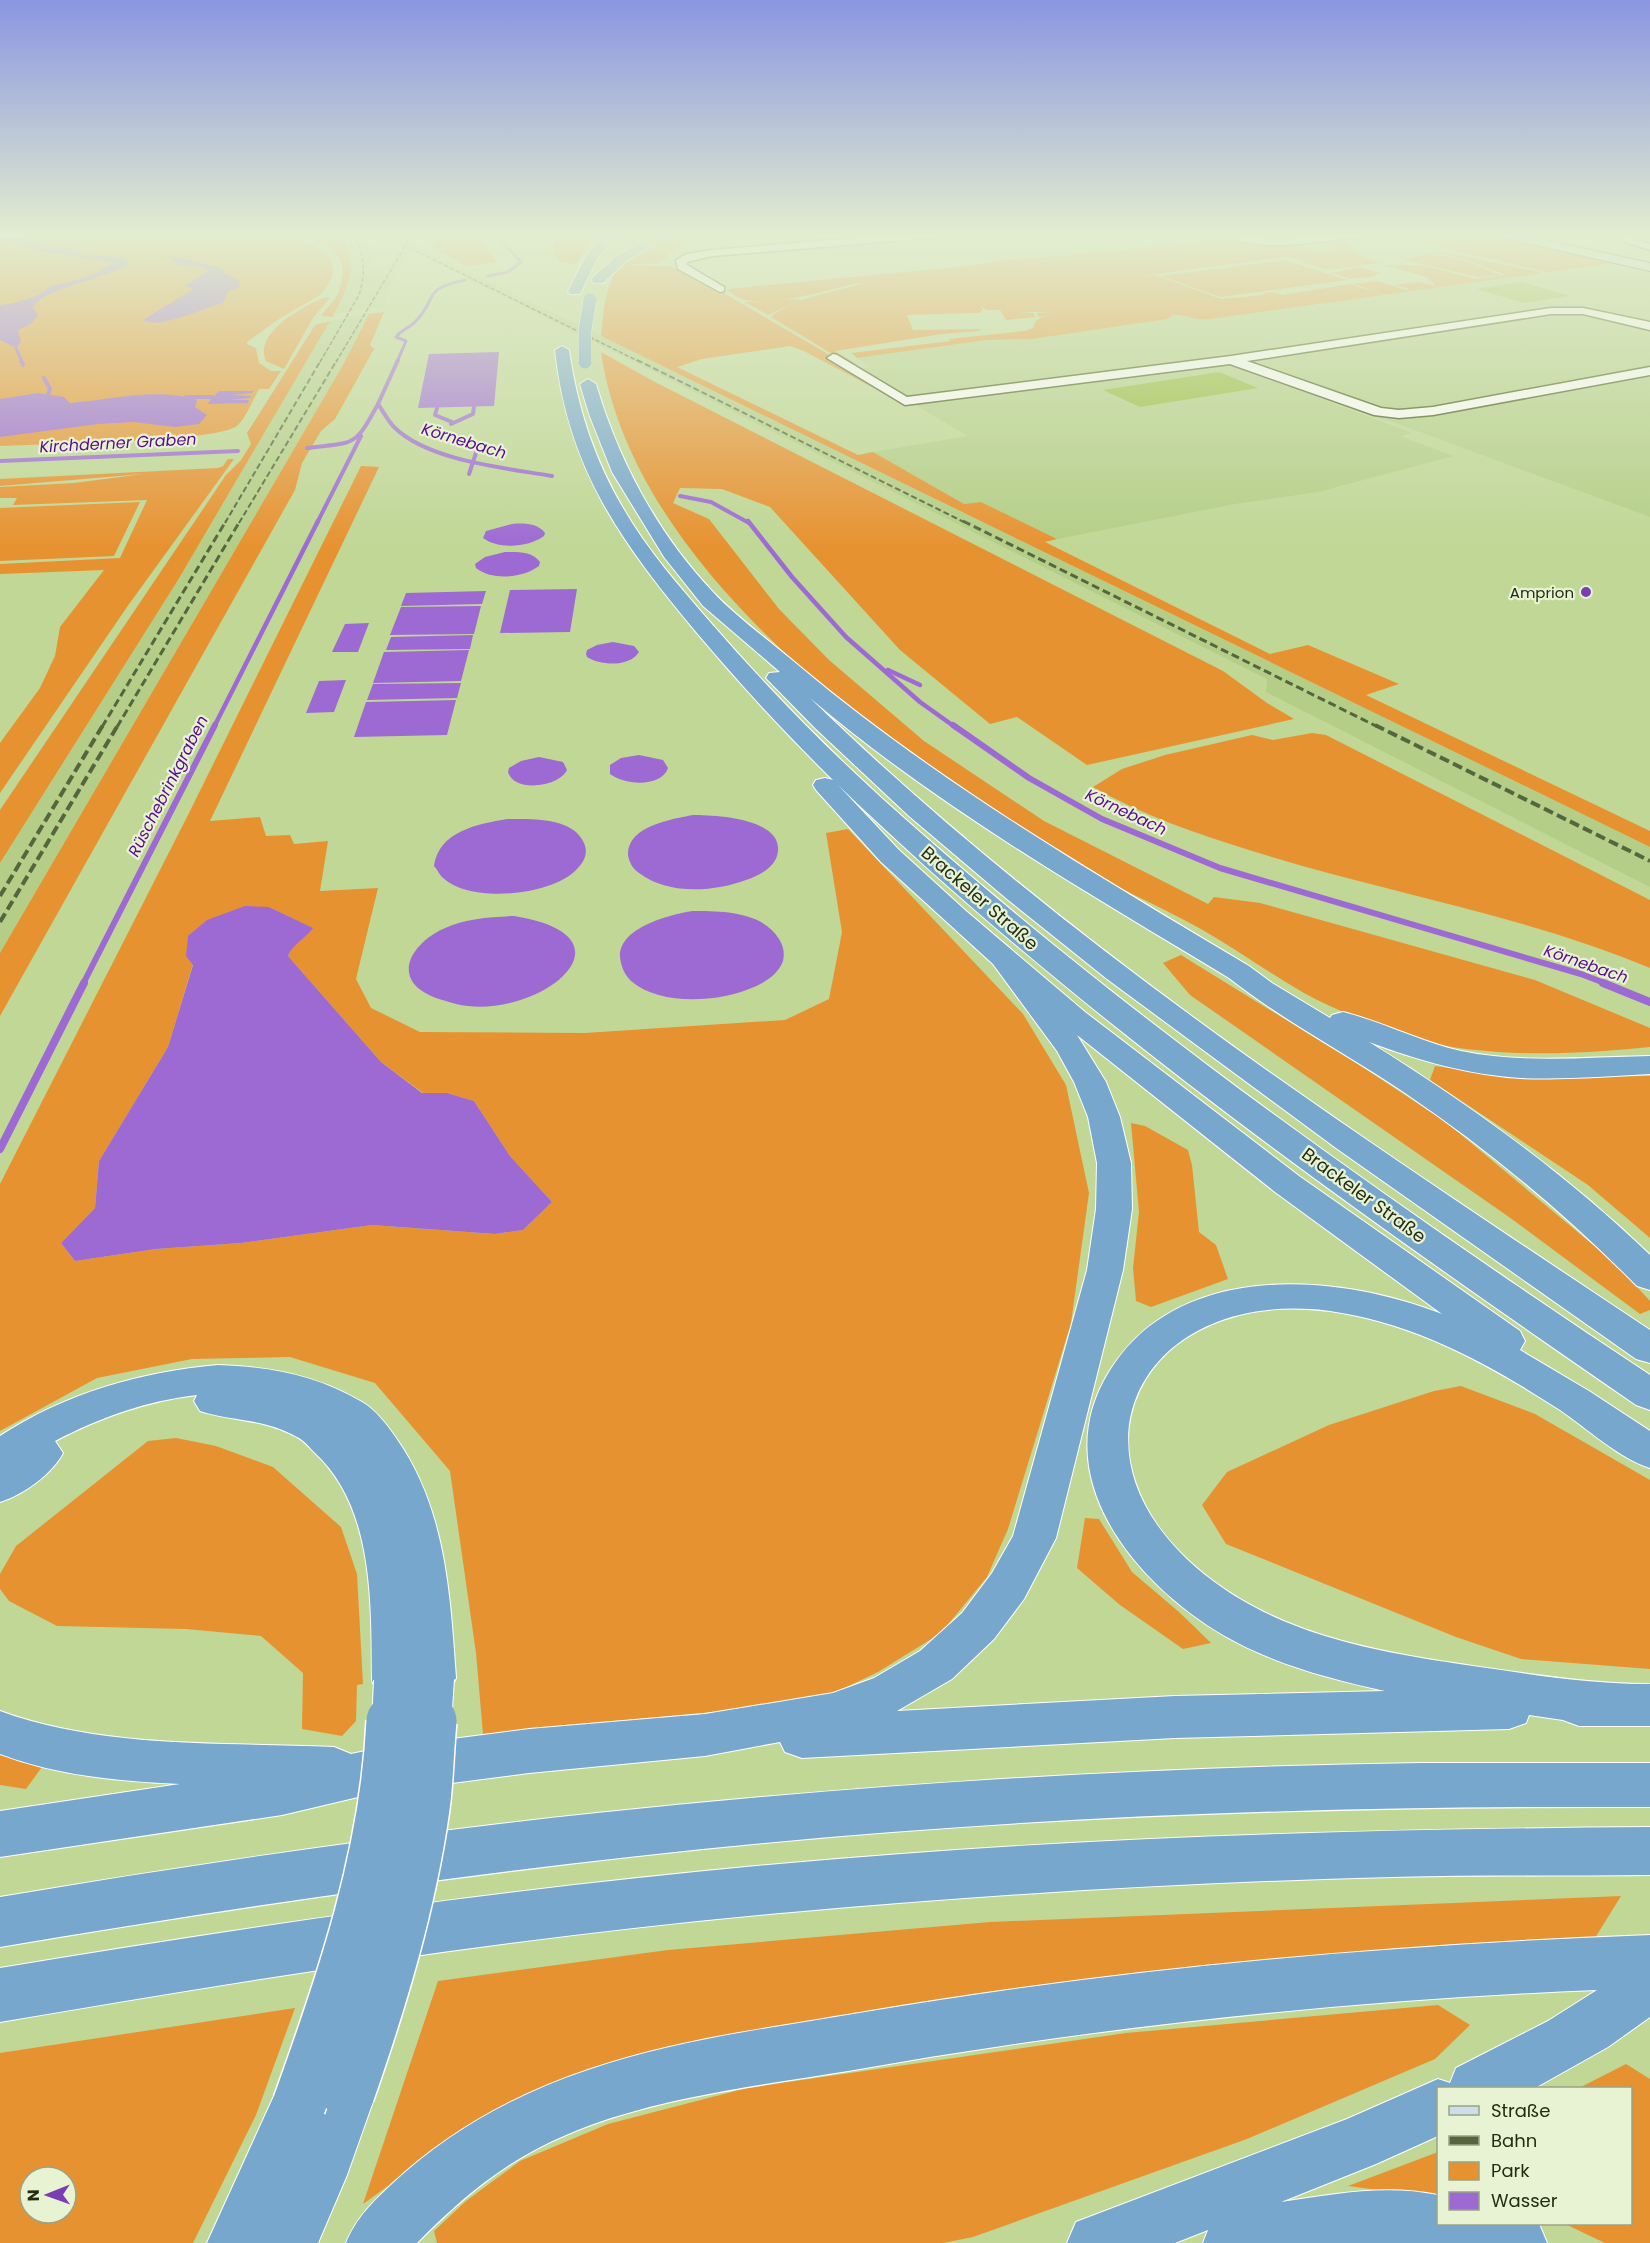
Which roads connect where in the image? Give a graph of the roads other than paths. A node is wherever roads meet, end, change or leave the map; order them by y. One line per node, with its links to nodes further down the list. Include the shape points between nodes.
1 (563, 338): 7 (highway, Brackeler Straße, via 568,393 576,425 607,496 651,566)
2 (585, 338): 7 (highway, Brackeler Straße, bridge, via 585,362 596,413 610,450)
3 (1374, 338): 5 (street)
4 (833, 358): 5 (street, via 905,401)
5 (1231, 360): 6 (street, via 1372,410 1400,414)
6 (1650, 371)
7 (704, 611): 8 (highway, via 711,654 824,785 890,856); 9 (highway, via 947,792); 12 (highway, Brackeler Straße, via 752,652 909,804 1058,927 1235,1061); 13 (highway, Brackeler Straße, via 734,664 812,746 941,866 1027,939 1305,1153)
8 (1003, 957): 14 (highway, via 1199,1117 1527,1356); 22 (highway, via 1072,1050 1090,1082 1104,1117 1114,1163 1114,1209 1105,1270 1034,1538 1008,1586 978,1626 936,1665 891,1692 834,1714)
9 (1239, 972): 10 (highway, via 1273,984 1338,1019 1442,1056 1513,1067); 11 (highway, via 1416,1084 1524,1164 1617,1243)
10 (1644, 1065)
11 (1650, 1277)
12 (1650, 1349)
13 (1650, 1395)
14 (1596, 1414): 15 (highway); 19 (highway, via 1517,1364 1428,1323 1355,1302 1270,1298 1210,1310 1163,1334 1124,1379 1107,1419 1107,1449 1113,1484 1122,1505 1161,1562 1206,1601 1264,1634 1337,1660 1460,1686)
15 (1650, 1452)
16 (0, 1457): 18 (highway, via 52,1423 96,1403 171,1384 226,1380 274,1383 315,1394 351,1414 379,1446 401,1482 417,1533 429,1608)
17 (0, 1486): 18 (highway, via 66,1439 144,1410 186,1402 230,1401 288,1413 342,1449 362,1477 378,1518)
18 (414, 1680): 32 (highway, bridge, via 392,1762 376,1853 349,1962)
19 (1599, 1704): 20 (highway); 22 (highway, via 1163,1718 780,1738)
20 (1650, 1705)
21 (0, 1732): 23 (highway, via 29,1744 90,1756)
22 (705, 1735): 23 (highway, via 529,1751)
23 (375, 1771): 25 (highway, via 282,1792)
24 (1650, 1785): 27 (highway, via 1192,1791 876,1810 465,1851 150,1896)
25 (0, 1834)
26 (1650, 1851): 30 (highway, via 1359,1854 1059,1867 736,1892 453,1924)
27 (0, 1922)
28 (1650, 1961): 38 (highway, via 1528,1965 1140,2001 998,2019 668,2075 614,2088 511,2131 463,2163 405,2211)
29 (1650, 1982): 31 (highway, via 1588,2029)
30 (0, 1995)
31 (1478, 2087)
32 (324, 2099): 36 (highway); 37 (highway, via 318,2175)
33 (1437, 2107): 39 (highway, via 1356,2144)
34 (1437, 2225): 40 (highway, via 1353,2220)
35 (1437, 2225): 41 (highway)
36 (237, 2243)
37 (287, 2243)
38 (376, 2243)
39 (1097, 2243)
40 (1233, 2243)
41 (1517, 2243)

